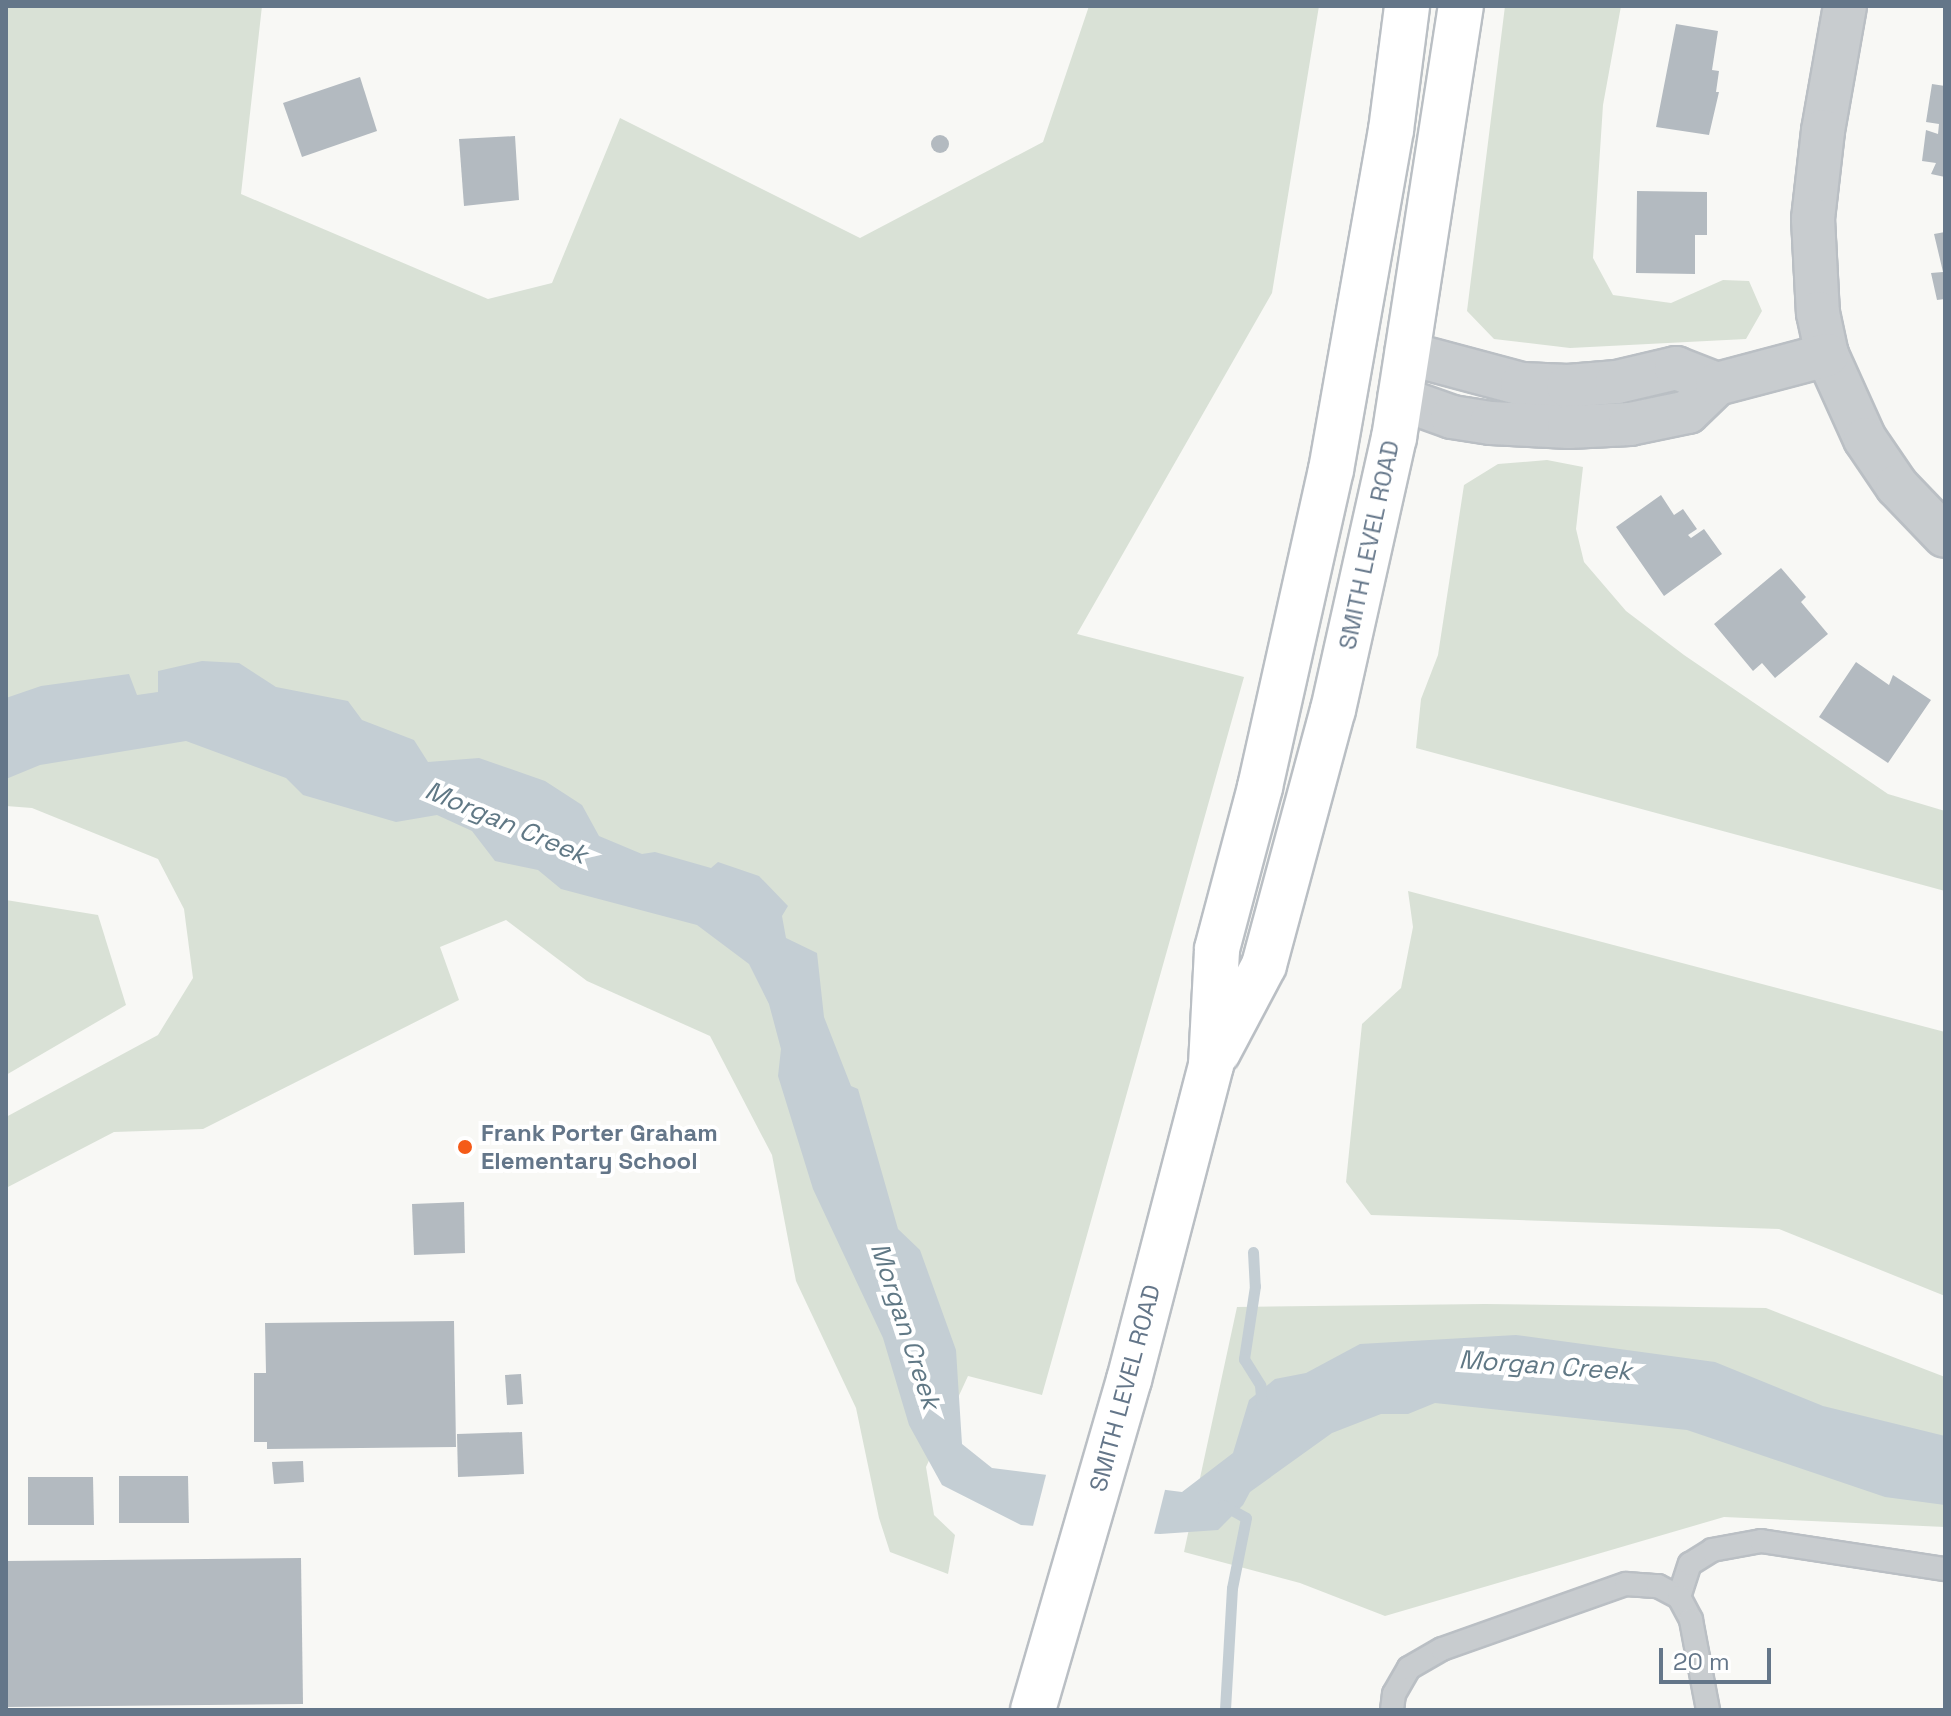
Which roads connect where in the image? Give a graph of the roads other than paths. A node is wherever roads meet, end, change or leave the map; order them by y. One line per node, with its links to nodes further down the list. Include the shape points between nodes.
1 (1407, 6): 10 (main road, SMITH LEVEL ROAD, via 1377,219 1331,470 1260,787 1217,949)
2 (1433, 6): 8 (main road, via 1381,362 1382,384)
3 (1461, 6): 5 (main road, SMITH LEVEL ROAD)
4 (1845, 6): 6 (street, via 1813,219 1818,313)
5 (1406, 353): 7 (street, via 1522,384 1617,382 1676,368); 8 (main road, SMITH LEVEL ROAD)
6 (1827, 355): 7 (street); 9 (street, via 1865,439 1897,486)
7 (1717, 384): 8 (street, via 1688,412 1630,424 1569,427 1452,417)
8 (1399, 398): 10 (main road, SMITH LEVEL ROAD, via 1333,710 1264,965)
9 (1945, 536)
10 (1211, 1065): 13 (main road, SMITH LEVEL ROAD, via 1129,1380)
11 (1945, 1569): 12 (lane, via 1761,1541 1712,1550 1690,1564)
12 (1679, 1597): 14 (lane, via 1658,1586 1626,1584 1442,1649 1409,1668 1394,1694); 15 (lane, via 1691,1620)
13 (1033, 1710)
14 (1392, 1710)
15 (1708, 1710)

